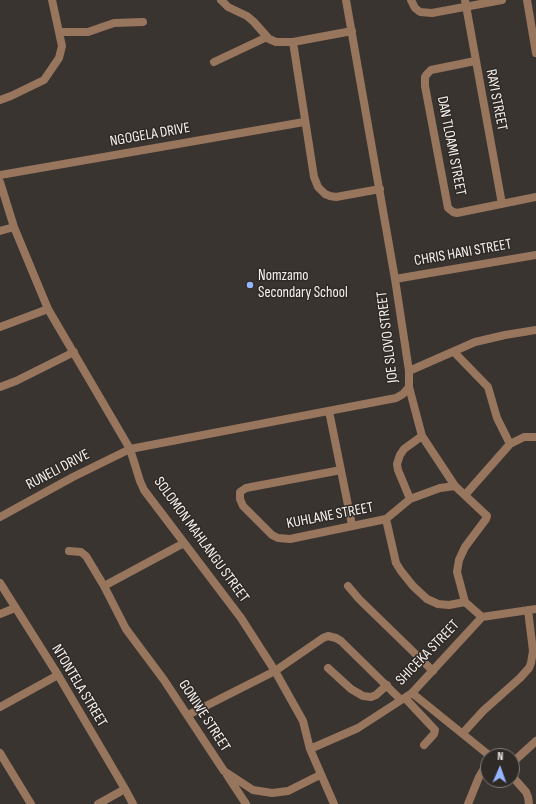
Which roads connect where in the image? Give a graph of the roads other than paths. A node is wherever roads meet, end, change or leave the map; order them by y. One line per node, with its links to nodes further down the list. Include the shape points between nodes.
1 (52, 0): 10 (street)
2 (222, 0): 11 (street, via 228,7 247,16)
3 (346, 0): 9 (street, JOE SLOVO STREET)
4 (411, 0): 7 (street, via 415,8 426,13)
5 (502, 0): 7 (street)
6 (527, 0): 13 (street)
7 (465, 3): 14 (street, RAYI STREET)
8 (144, 22): 10 (street, via 114,23 88,32)
9 (352, 31): 12 (street); 20 (street, JOE SLOVO STREET)
10 (59, 32): 16 (street, via 62,46 59,58 44,80)
11 (267, 37): 12 (street, via 273,41); 15 (street)
12 (293, 42): 17 (street)
13 (536, 53)
14 (475, 61): 22 (street, RAYI STREET); 22 (street, DAN TLOAMI STREET, via 431,70 425,78 448,208 457,213)
15 (214, 62)
16 (0, 100)
17 (304, 122): 18 (street, NGOGELA DRIVE); 20 (street, via 314,177 318,187 325,194 336,196)
18 (0, 175)
19 (0, 182): 23 (street, SOLOMON MAHLANGU STREET)
20 (380, 189): 26 (street, JOE SLOVO STREET)
21 (536, 197): 22 (street, DAN TLOAMI STREET)
22 (502, 204)
23 (14, 227): 24 (street); 27 (street, SOLOMON MAHLANGU STREET)
24 (0, 231)
25 (536, 255): 26 (street, CHRIS HANI STREET)
26 (395, 279): 32 (street, JOE SLOVO STREET)
27 (48, 309): 28 (street); 30 (street, SOLOMON MAHLANGU STREET)
28 (0, 327)
29 (536, 330): 31 (street, via 492,337)
30 (74, 352): 34 (street); 39 (street, SOLOMON MAHLANGU STREET)
31 (454, 352): 32 (street); 38 (street, via 488,387 496,418)
32 (409, 371): 33 (street, JOE SLOVO STREET)
33 (409, 387): 35 (street, JOE SLOVO STREET, via 396,398); 36 (street)
34 (0, 388)
35 (329, 411): 39 (street, JOE SLOVO STREET); 40 (street)
36 (422, 436): 41 (street); 43 (street, via 404,450 397,464)
37 (536, 437): 38 (street, via 524,438)
38 (510, 444): 42 (street)
39 (130, 449): 44 (street, RUNELI DRIVE); 47 (street, SOLOMON MAHLANGU STREET, via 144,490)
40 (341, 470): 46 (street); 46 (street, KUHLANE STREET, via 246,488 240,492 240,499 243,506 278,538 290,539)
41 (455, 486): 42 (street); 43 (street)
42 (465, 495): 52 (street, via 487,517 465,547 459,560 458,578)
43 (410, 499): 45 (street)
44 (0, 517)
45 (386, 519): 46 (street, KUHLANE STREET); 52 (street, via 396,563 413,586 438,604)
46 (352, 525)
47 (184, 543): 50 (street); 58 (street, SOLOMON MAHLANGU STREET, via 240,618)
48 (69, 551): 50 (street, GONIWE STREET, via 81,552 86,556)
49 (0, 583): 53 (street, NTONTELA STREET)
50 (104, 586): 64 (street, GONIWE STREET, via 126,629)
51 (348, 586): 59 (street, via 359,600)
52 (466, 602): 56 (street)
53 (15, 608): 55 (street); 60 (street, NTONTELA STREET)
54 (532, 610): 56 (street, SHICEKA STREET); 65 (street, via 533,651 529,668)
55 (0, 614)
56 (482, 617): 59 (street, SHICEKA STREET)
57 (328, 668): 61 (street, via 351,689 363,696 376,695)
58 (275, 671): 61 (street, SHICEKA STREET, via 323,638 332,636 341,641); 64 (street); 69 (street, SOLOMON MAHLANGU STREET, via 303,722)
59 (433, 672): 62 (street, SHICEKA STREET)
60 (58, 675): 63 (street); 76 (street, NTONTELA STREET)
61 (387, 685): 62 (street, SHICEKA STREET)
62 (406, 697): 65 (street); 66 (street, via 435,730); 69 (street, via 358,728)
63 (0, 707)
64 (188, 715): 72 (street, GONIWE STREET)
65 (463, 733): 68 (street)
66 (424, 745)
67 (534, 746): 71 (street)
68 (481, 748)
69 (310, 749): 73 (street, SOLOMON MAHLANGU STREET)
70 (0, 753): 77 (street)
71 (520, 757)
72 (224, 771): 73 (street, GONIWE STREET, via 253,790 272,793 288,791); 80 (street)
73 (320, 775): 81 (street, SOLOMON MAHLANGU STREET)
74 (480, 776): 82 (street)
75 (520, 785): 83 (street, via 526,792)
76 (125, 789): 78 (street); 79 (street, NTONTELA STREET)
77 (31, 804)
78 (98, 804)
79 (133, 804)
80 (246, 804)
81 (334, 804)
82 (468, 804)
83 (529, 804)

